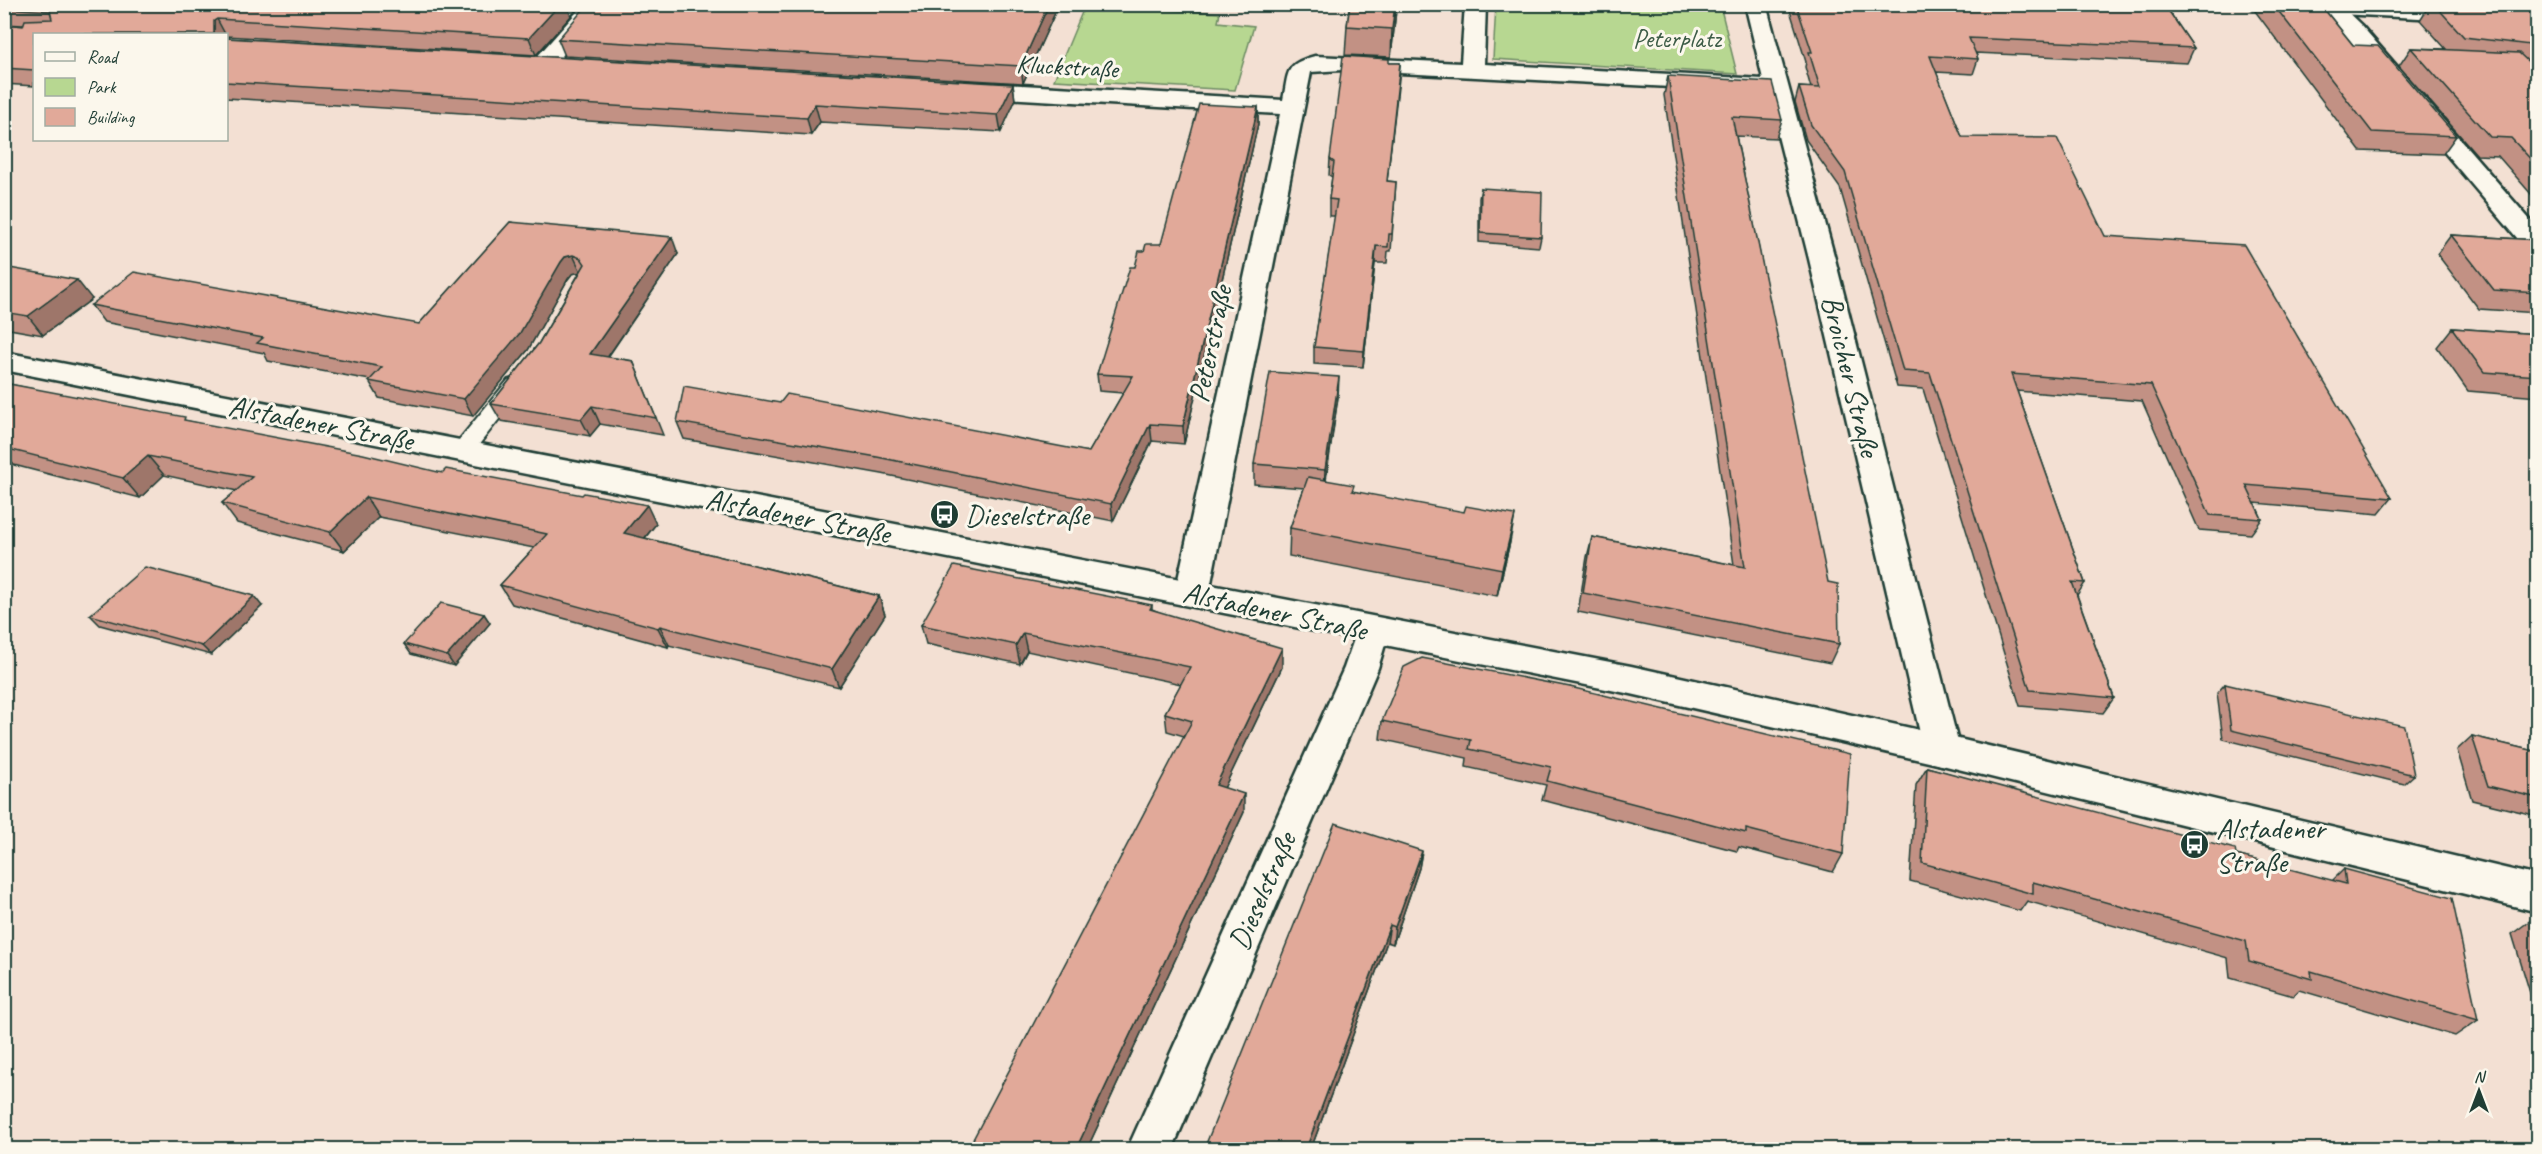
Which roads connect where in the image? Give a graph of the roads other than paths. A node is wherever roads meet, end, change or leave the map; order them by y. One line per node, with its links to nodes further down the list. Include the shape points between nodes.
1 (596, 4): 8 (street)
2 (1476, 4): 10 (street)
3 (1755, 4): 11 (street, Broicher Straße)
4 (2259, 4): 5 (street)
5 (2328, 6): 6 (street); 14 (street, via 2353,30)
6 (2538, 18)
7 (520, 63): 8 (street)
8 (543, 64): 9 (street)
9 (566, 65)
10 (1472, 70): 11 (street); 13 (street, via 1307,64 1299,74)
11 (1775, 86): 20 (street, Broicher Straße, via 1822,260)
12 (950, 88): 13 (street, Kluckstraße)
13 (1293, 108): 18 (street, Peterstraße)
14 (2538, 246)
15 (4, 361): 17 (street, Alstadener Straße)
16 (525, 372): 17 (lane)
17 (462, 451): 18 (street, Alstadener Straße)
18 (1192, 593): 19 (street, Alstadener Straße)
19 (1372, 631): 20 (street, Alstadener Straße, via 1631,680); 22 (street, Dieselstraße, via 1361,668)
20 (1942, 750): 21 (street, Alstadener Straße)
21 (2538, 894)
22 (1149, 1149)

